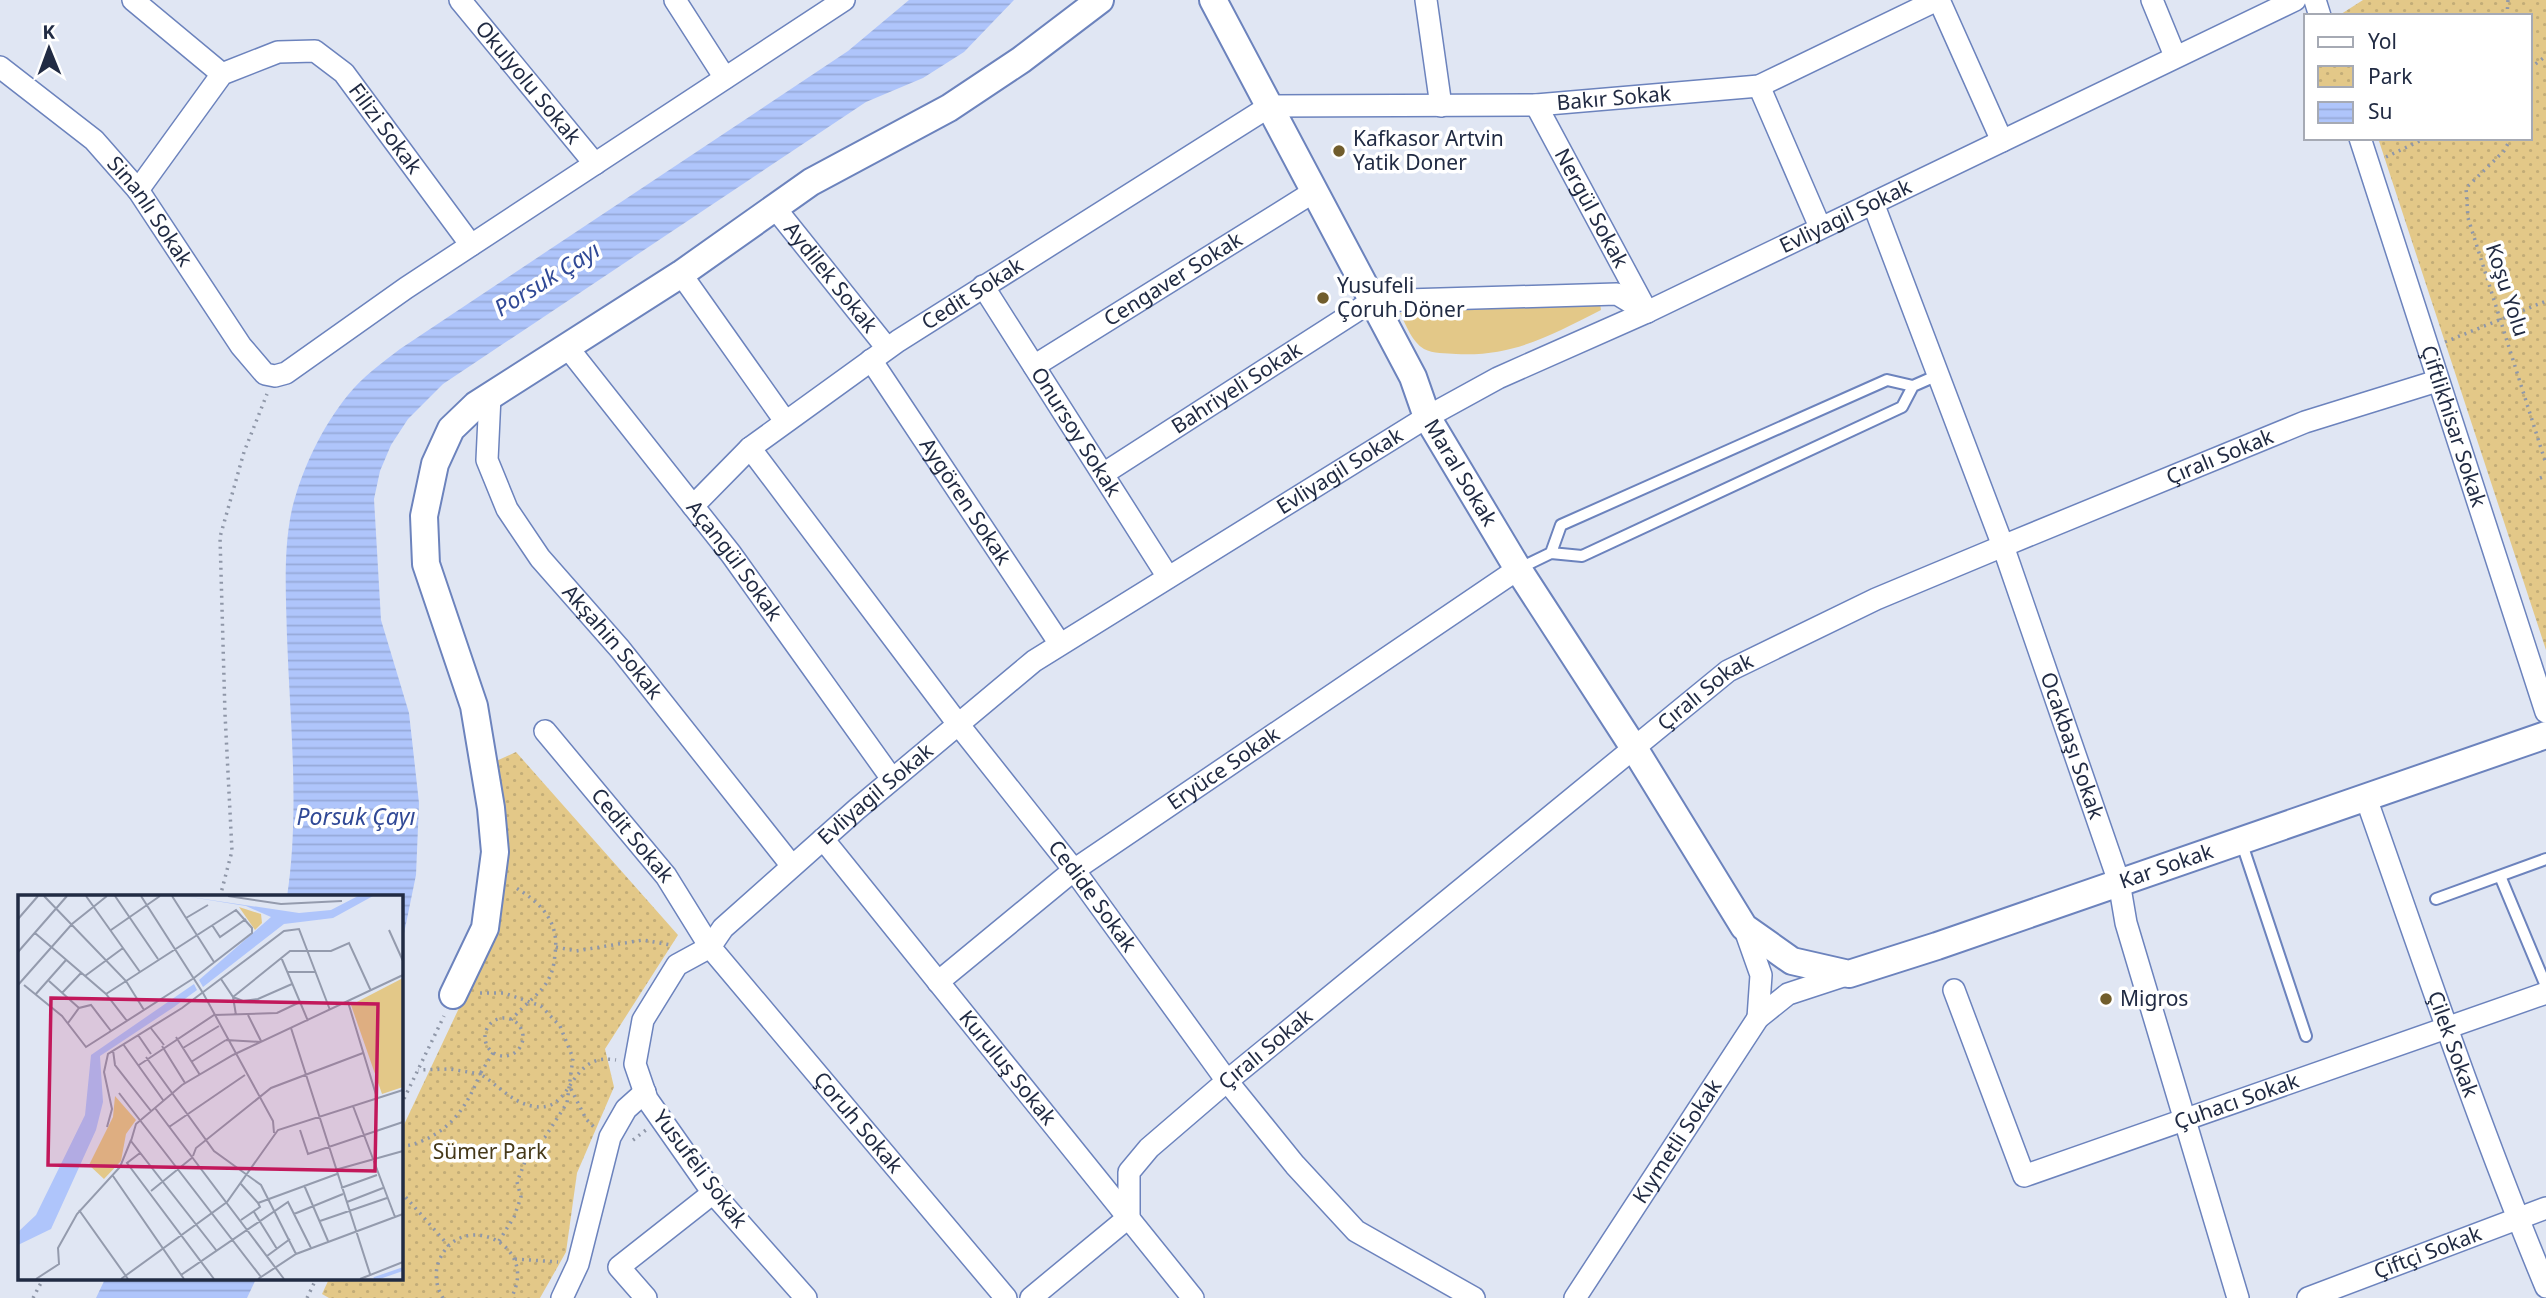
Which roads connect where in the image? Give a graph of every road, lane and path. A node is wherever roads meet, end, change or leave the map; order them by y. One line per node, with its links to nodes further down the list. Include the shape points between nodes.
1 (133, 0): 13 (street)
2 (460, 0): 23 (street, Okulyolu Sokak)
3 (675, 0): 14 (street)
4 (844, 0): 14 (street)
5 (1100, 0): 28 (street, via 948,108 811,182)
6 (1213, 0): 16 (street, Maral Sokak)
7 (1426, 0): 17 (street)
8 (1938, 0): 15 (street, Bakır Sokak); 22 (street)
9 (2152, 0): 11 (street)
10 (2295, 0): 11 (street, Evliyagil Sokak)
11 (2175, 56): 22 (street, Evliyagil Sokak)
12 (0, 66): 25 (street, Sinanlı Sokak, via 94,140)
13 (222, 74): 25 (street); 30 (street, Filizi Sokak, via 278,52 315,51 344,73)
14 (725, 78): 23 (street)
15 (1759, 86): 18 (street, Bakır Sokak); 29 (street)
16 (1270, 106): 17 (street, Bakır Sokak); 26 (street, Maral Sokak); 32 (street, Cedit Sokak)
17 (1441, 106): 18 (street, Bakır Sokak)
18 (1536, 106): 35 (street, Nergül Sokak)
19 (2361, 140): 24 (street, Çiftlikhisar Sokak)
20 (2422, 140): 24 (path)
21 (2510, 140): 36 (path, Koşu Yolu, via 2466,188 2468,219)
22 (2003, 141): 27 (street, Evliyagil Sokak)
23 (595, 164): 30 (street)
24 (2368, 164): 38 (street, Çiftlikhisar Sokak)
25 (138, 190): 42 (street, Sinanlı Sokak, via 241,346 265,374)
26 (1315, 191): 33 (street, Maral Sokak); 40 (street, Cengaver Sokak)
27 (1873, 203): 29 (street, Evliyagil Sokak); 41 (street, Ocakbaşı Sokak)
28 (775, 208): 31 (street); 39 (street, Aydilek Sokak)
29 (1820, 228): 35 (street, Evliyagil Sokak)
30 (471, 245): 42 (street, via 286,373)
31 (681, 274): 37 (street); 47 (street)
32 (983, 286): 39 (street, Cedit Sokak); 40 (street, Onursoy Sokak)
33 (1372, 301): 35 (street, via 1617,294); 46 (street, Maral Sokak, via 1413,377); 50 (street, Bahriyeli Sokak)
34 (2546, 301): 36 (path)
35 (1647, 312): 46 (street, Evliyagil Sokak, via 1498,378)
36 (2500, 319): 38 (path); 49 (path, Koşu Yolu)
37 (568, 348): 45 (street); 53 (street, Açangül Sokak)
38 (2427, 349): 43 (street, Çiftlikhisar Sokak)
39 (879, 354): 47 (street, Cedit Sokak); 58 (street, Aygören Sokak)
40 (1034, 366): 50 (street, Onursoy Sokak)
41 (1938, 375): 44 (lane); 54 (street, Ocakbaşı Sokak)
42 (275, 376): 74 (path, via 244,452 220,537 232,851)
43 (2437, 381): 54 (street, Çıralı Sokak, via 2305,422); 59 (street, Çiftlikhisar Sokak)
44 (1913, 386): 55 (lane, via 1902,407 1582,556); 55 (lane, via 1887,380 1561,525)
45 (490, 396): 69 (street, Akşahin Sokak, via 487,460 507,509 540,558 620,649); 72 (street, via 451,429 435,464 424,516 426,564 474,706 491,808)
46 (1427, 417): 56 (street, Maral Sokak); 57 (street, Evliyagil Sokak)
47 (785, 421): 48 (street, Cedit Sokak)
48 (750, 448): 53 (street, Cedit Sokak); 60 (street, Cedide Sokak)
49 (2546, 464)
50 (1103, 474): 57 (street, Onursoy Sokak)
51 (2546, 476): 52 (path)
52 (2540, 478)
53 (693, 506): 64 (street, Açangül Sokak)
54 (2003, 546): 63 (street, Çıralı Sokak, via 1876,599 1728,671); 73 (street, Ocakbaşı Sokak)
55 (1551, 553): 56 (lane)
56 (1518, 569): 63 (street, Maral Sokak); 70 (street, Eryüce Sokak)
57 (1168, 577): 58 (street, Evliyagil Sokak)
58 (1060, 644): 60 (street, Evliyagil Sokak)
59 (2546, 712)
60 (958, 724): 64 (street, Evliyagil Sokak); 70 (street, Cedide Sokak)
61 (545, 731): 79 (street, Cedit Sokak, via 666,876)
62 (2546, 735): 65 (street, Kar Sokak)
63 (1634, 748): 76 (street, Maral Sokak); 96 (street, Çıralı Sokak)
64 (892, 779): 66 (street, Evliyagil Sokak)
65 (2366, 798): 67 (street, Kar Sokak); 90 (street, Çilek Sokak)
66 (823, 839): 69 (street, Evliyagil Sokak); 81 (street, Kuruluş Sokak)
67 (2241, 841): 73 (street, Kar Sokak); 91 (lane)
68 (2546, 859): 71 (lane)
69 (792, 866): 79 (street, Evliyagil Sokak, via 723,928)
70 (1074, 870): 81 (street, Eryüce Sokak); 96 (street, Cedide Sokak)
71 (2500, 876): 75 (lane); 82 (lane)
72 (492, 878): 78 (path, via 529,896 552,921); 86 (street, via 485,928)
73 (2119, 882): 80 (street, Kar Sokak); 100 (street, Ocakbaşı Sokak, via 2126,923)
74 (221, 895)
75 (2436, 899)
76 (1744, 927): 80 (street, via 1792,961); 88 (street, via 1761,975)
77 (675, 946): 78 (path, via 643,940 576,951)
78 (556, 947): 87 (path, via 552,973)
79 (710, 947): 93 (street, Evliyagil Sokak, via 677,965 643,1020); 119 (street, Çoruh Sokak)
80 (1849, 974): 85 (street, Kar Sokak)
81 (938, 982): 105 (street, Kuruluş Sokak)
82 (2546, 986)
83 (1954, 990): 100 (street, Çuhacı Sokak, via 2024,1176)
84 (2546, 993): 90 (street, Çuhacı Sokak)
85 (1788, 994): 88 (street, Kıymetli Sokak)
86 (453, 995): 87 (path, via 504,992); 94 (path)
87 (527, 1001): 89 (path); 97 (path, via 541,1006 560,1026 573,1058)
88 (1758, 1018): 123 (street, Kıymetli Sokak)
89 (511, 1020): 92 (path, via 499,1019 489,1025 484,1037); 92 (path, via 521,1028 520,1046 511,1055)
90 (2447, 1028): 100 (street, Çuhacı Sokak); 106 (street, Çilek Sokak)
91 (2306, 1036)
92 (493, 1053): 95 (path)
93 (635, 1064): 97 (path, via 611,1059 586,1064); 98 (street, Yusufeli Sokak)
94 (418, 1070): 95 (path); 99 (path)
95 (480, 1074): 97 (path, via 533,1107 549,1106); 101 (path, via 451,1124)
96 (1227, 1081): 105 (street, Çıralı Sokak, via 1149,1148 1129,1172); 122 (street, Cedide Sokak, via 1294,1165 1356,1231)
97 (571, 1087): 107 (path, via 567,1103 545,1137 530,1149 517,1182 521,1197)
98 (645, 1092): 103 (street, Yusufeli Sokak); 116 (street, via 626,1109 610,1137 578,1264)
99 (402, 1103)
100 (2184, 1120): 124 (street, Ocakbaşı Sokak)
101 (402, 1146)
102 (402, 1193): 108 (path)
103 (713, 1193): 117 (street, via 619,1267); 118 (street, Yusufeli Sokak)
104 (2546, 1208): 106 (street, Çiftçi Sokak)
105 (1129, 1217): 120 (street); 121 (street, Kuruluş Sokak)
106 (2517, 1217): 111 (street, Çilek Sokak); 125 (street, Çiftçi Sokak)
107 (499, 1241): 108 (path, via 467,1236); 115 (path, via 515,1259 518,1271)
108 (449, 1246): 114 (path, via 437,1264 436,1279)
109 (42, 1280): 112 (path)
110 (316, 1280): 113 (path)
111 (2546, 1287)
112 (33, 1298)
113 (307, 1298)
114 (443, 1298)
115 (511, 1298)
116 (562, 1298)
117 (646, 1298)
118 (806, 1298)
119 (1006, 1298)
120 (1031, 1298)
121 (1193, 1298)
122 (1474, 1298)
123 (1575, 1298)
124 (2238, 1298)
125 (2308, 1298)

